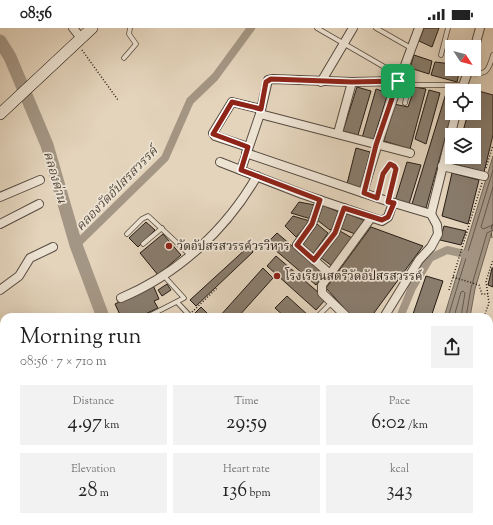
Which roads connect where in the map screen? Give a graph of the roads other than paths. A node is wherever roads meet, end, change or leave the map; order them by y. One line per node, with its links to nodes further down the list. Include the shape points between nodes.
1 (73, 28): 10 (street)
2 (92, 28): 10 (main road)
3 (130, 28): 16 (lane, via 129,34 136,44)
4 (317, 28): 12 (lane)
5 (353, 28): 12 (street)
6 (376, 28): 13 (lane)
7 (418, 28): 13 (street)
8 (448, 28): 14 (lane)
9 (480, 28): 11 (street)
10 (79, 40): 24 (main road)
11 (477, 40)
12 (344, 44): 18 (street); 20 (lane)
13 (411, 48): 20 (street)
14 (441, 55)
15 (493, 55): 17 (lane, via 486,72)
16 (124, 58)
17 (481, 74)
18 (321, 82): 19 (street); 23 (street, via 268,80)
19 (352, 82): 20 (street); 26 (street)
20 (398, 83): 21 (lane); 22 (lane, via 407,93); 27 (street)
21 (445, 87)
22 (405, 103)
23 (260, 111): 26 (street); 28 (street); 28 (street, via 232,102 213,133)
24 (2, 112)
25 (454, 120): 31 (street)
26 (338, 133): 27 (street)
27 (376, 145): 29 (street); 36 (street)
28 (247, 150): 32 (street); 36 (street)
29 (410, 154)
30 (220, 162): 32 (street)
31 (442, 166): 34 (street); 43 (street)
32 (241, 170): 33 (street)
33 (257, 176): 39 (street); 50 (street, via 223,225)
34 (484, 176)
35 (40, 180): 37 (street)
36 (364, 193): 38 (street)
37 (0, 197)
38 (377, 198): 40 (street); 40 (lane, via 383,174 391,164 396,169)
39 (320, 200): 42 (street); 51 (street, via 312,224 297,245)
40 (391, 202): 43 (street); 44 (street, via 384,220)
41 (39, 204): 45 (street)
42 (344, 208): 44 (street); 51 (street, via 335,233)
43 (431, 214): 62 (street, via 437,225 438,234)
44 (371, 218): 52 (street)
45 (0, 224)
46 (162, 228): 47 (lane, via 146,216); 48 (lane); 50 (lane)
47 (127, 234)
48 (143, 244)
49 (53, 247): 54 (street, via 30,258 19,276)
50 (190, 255): 53 (street)
51 (314, 260): 52 (street)
52 (330, 274): 57 (street, via 321,290)
53 (164, 276): 55 (street, via 142,290); 56 (lane, via 184,298)
54 (0, 290)
55 (121, 298)
56 (178, 302): 58 (lane); 59 (lane)
57 (331, 303): 60 (lane); 61 (street)
58 (155, 313)
59 (188, 313)
60 (321, 313)
61 (342, 313)
62 (386, 313)

